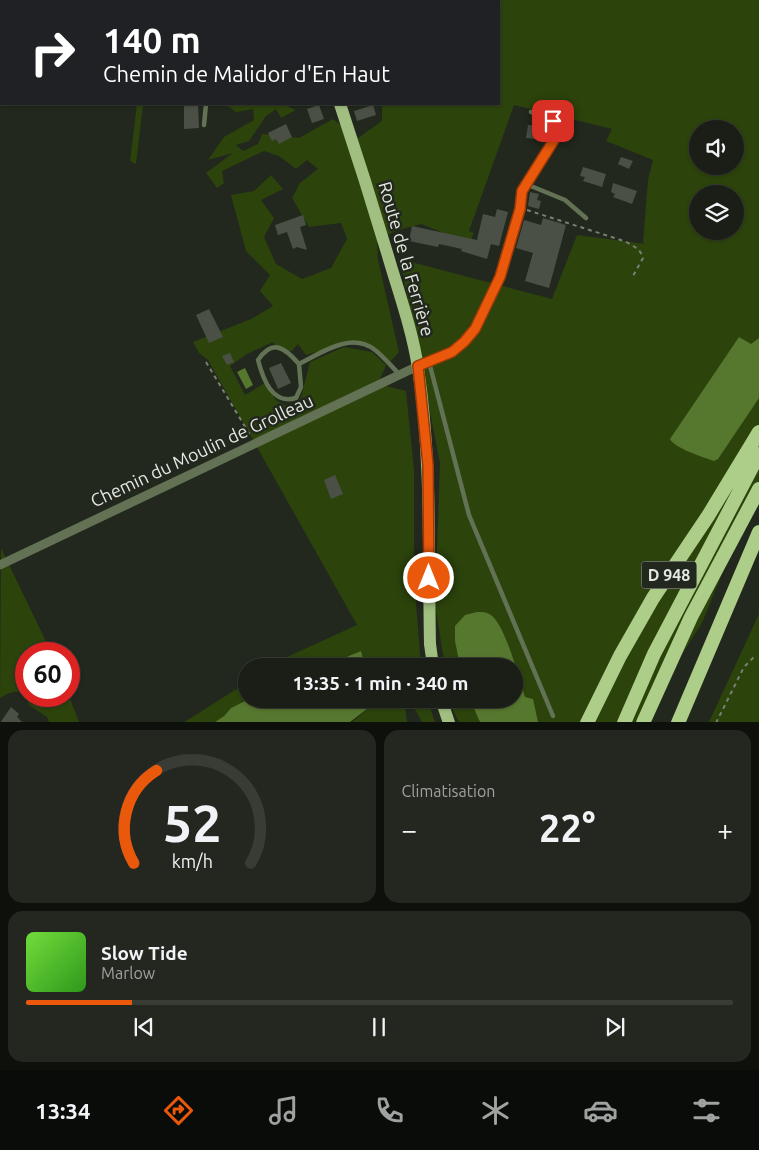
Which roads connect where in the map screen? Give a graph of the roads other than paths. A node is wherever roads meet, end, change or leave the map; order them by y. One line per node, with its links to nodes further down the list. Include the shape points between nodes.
1 (206, 105): 4 (lane)
2 (343, 105): 8 (main road, Route de la Ferrière)
3 (532, 112): 5 (lane, via 553,121 557,129 554,140)
4 (204, 125)
5 (526, 184): 6 (lane, via 565,200); 8 (lane, via 500,277 475,329 452,352)
6 (586, 218)
7 (299, 364): 7 (lane, via 301,387 296,398 288,400 280,399 271,391 258,360 271,348 281,347); 9 (lane, via 343,343 359,344 374,349)
8 (423, 364): 9 (street, Chemin du Moulin de Grolleau); 15 (main road, Route de la Ferrière); 17 (lane, via 468,515)
9 (400, 375): 14 (street, Chemin du Moulin de Grolleau)
10 (759, 432): 19 (highway, D 948, via 653,598)
11 (759, 454): 20 (highway, D 948, via 654,654)
12 (759, 489): 21 (highway, D 948, via 691,617)
13 (759, 532): 22 (highway)
14 (0, 565)
15 (432, 658)
16 (444, 708): 18 (main road)
17 (553, 716)
18 (449, 722)
19 (587, 722)
20 (624, 722)
21 (643, 722)
22 (678, 722)

